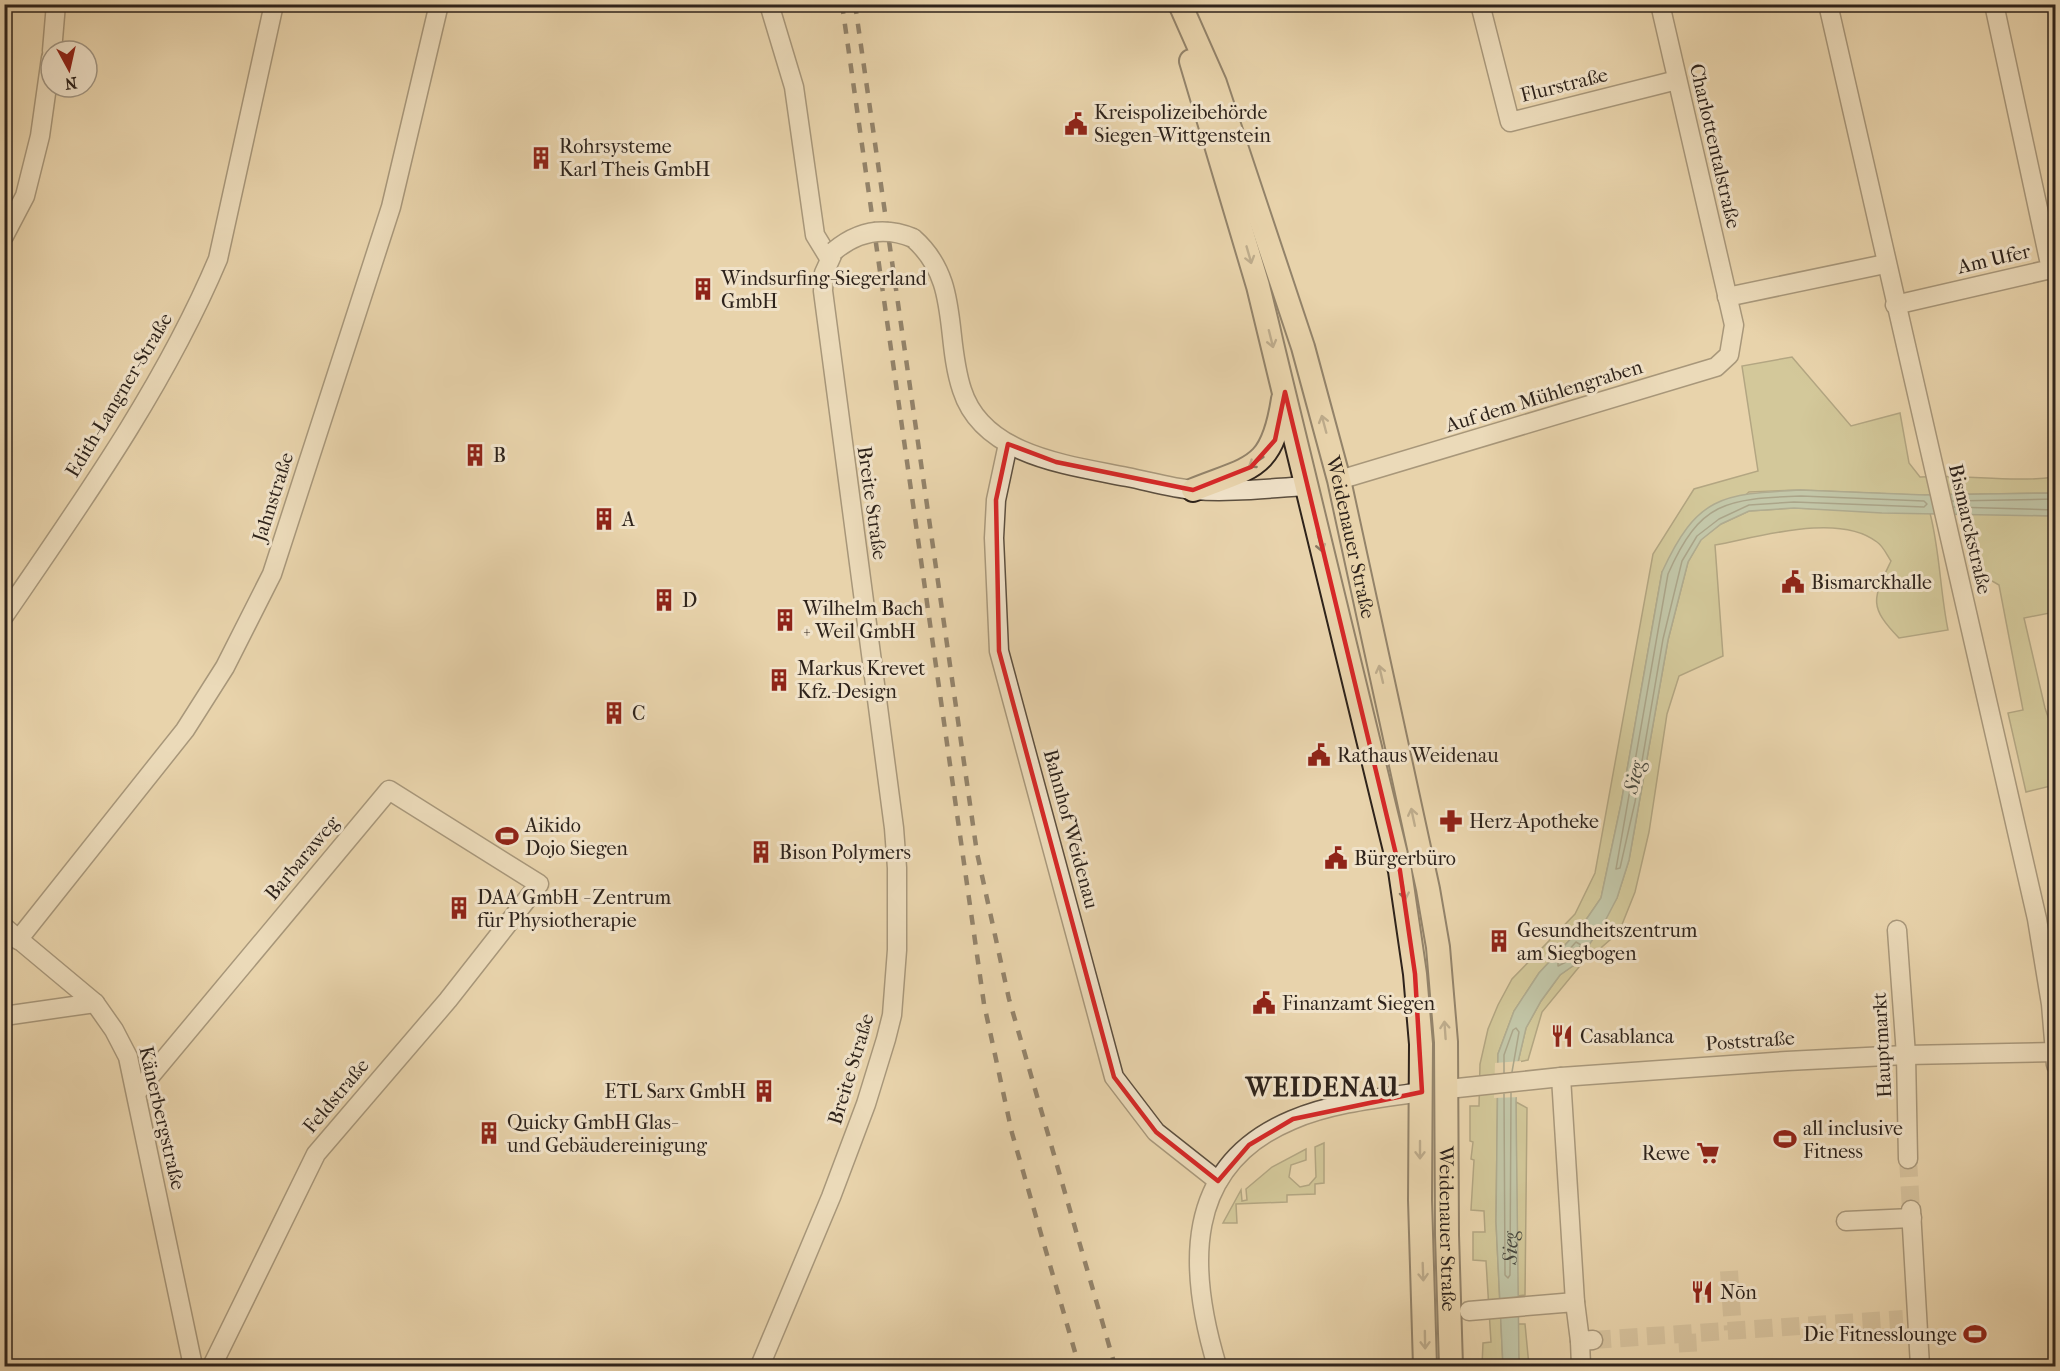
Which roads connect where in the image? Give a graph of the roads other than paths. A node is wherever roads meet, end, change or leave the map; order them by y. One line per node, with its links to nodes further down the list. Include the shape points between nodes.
1 (56, 4): 10 (street)
2 (274, 4): 27 (street, Edith-Langner-Straße, via 218,260 201,299 161,377)
3 (439, 4): 31 (street, Jahnstraße, via 391,207 272,574 225,667 185,730)
4 (769, 4): 15 (street, via 794,87 815,235)
5 (1178, 4): 13 (main road, Weidenauer Straße)
6 (1480, 4): 11 (street, Flurstraße, via 1510,122)
7 (1660, 4): 11 (street, Charlottentalstraße)
8 (1828, 4): 16 (street, Bismarckstraße)
9 (1994, 4): 20 (street, Am Ufer, via 2051,269)
10 (53, 39)
11 (1677, 80): 19 (street, Charlottentalstraße)
12 (45, 99): 14 (street, via 25,196)
13 (1236, 176): 17 (main road, Weidenauer Straße); 18 (main road, Weidenauer Straße, one-way to 18)
14 (4, 236)
15 (831, 255): 23 (street, bridge, via 863,233 888,230 913,238 932,259 945,283 956,369 970,411); 48 (street, Breite Straße, via 823,291 831,367 894,828 896,978 886,1039 866,1104)
16 (1886, 264): 19 (street); 20 (street, Bismarckstraße)
17 (1282, 281): 18 (main road); 24 (main road, Weidenauer Straße, one-way to 17)
18 (1258, 286): 22 (main road, Weidenauer Straße, one-way to 22)
19 (1727, 297): 21 (street, Charlottentalstraße)
20 (1895, 305): 34 (street, Bismarckstraße, via 2037,919)
21 (1734, 325): 24 (street, Auf dem Mühlengraben, via 1729,355 1716,367)
22 (1285, 392): 25 (main road, Weidenauer Straße); 26 (main road, one-way to 26, via 1275,440 1266,456 1251,467)
23 (1008, 444): 26 (street, via 1056,462); 42 (street, Bahnhof Weidenau, via 996,500 994,538 999,651 1114,1077 1156,1132)
24 (1339, 480): 25 (main road); 38 (main road, Weidenauer Straße, one-way to 24, via 1443,997 1428,889)
25 (1308, 486): 26 (street); 40 (main road, Weidenauer Straße, one-way to 40, via 1400,871 1415,974)
26 (1193, 490)
27 (4, 616)
28 (539, 884): 39 (street, Barbaraweg, via 388,790); 47 (street, Feldstraße, via 448,1000 316,1154)
29 (4, 927): 31 (street, Känerbergstraße)
30 (1898, 930): 35 (street, Hauptmarkt)
31 (18, 940): 32 (street, Känerbergstraße)
32 (94, 1003): 33 (street); 39 (street, Känerbergstraße, via 121,1042)
33 (4, 1016)
34 (2055, 1052): 35 (street, Poststraße); 36 (street, Bismarckstraße)
35 (1906, 1054): 37 (street, Poststraße); 41 (street, Hauptmarkt)
36 (2055, 1065)
37 (1561, 1077): 38 (street, Poststraße); 44 (street, via 1576,1196)
38 (1448, 1089): 40 (main road); 51 (main road, Weidenauer Straße)
39 (137, 1092): 46 (street, Känerbergstraße)
40 (1422, 1092): 42 (street, via 1293,1119 1249,1145); 50 (main road, Weidenauer Straße, one-way to 50, via 1419,1200)
41 (1908, 1159)
42 (1218, 1181): 49 (street, via 1205,1206 1197,1261 1201,1308)
43 (1846, 1221): 53 (street, via 1911,1214 1922,1248 1910,1319)
44 (1575, 1302): 45 (street); 52 (street, via 1586,1341)
45 (1477, 1310)
46 (193, 1366)
47 (212, 1366)
48 (760, 1366)
49 (1217, 1366)
50 (1425, 1366)
51 (1451, 1366)
52 (1581, 1366)
53 (1920, 1366)

